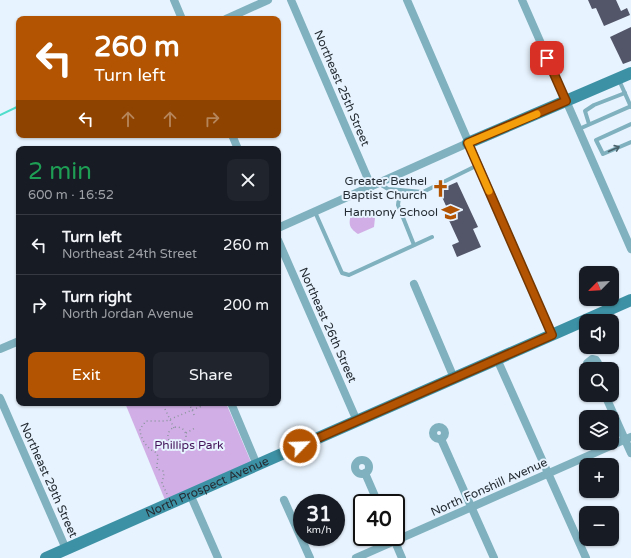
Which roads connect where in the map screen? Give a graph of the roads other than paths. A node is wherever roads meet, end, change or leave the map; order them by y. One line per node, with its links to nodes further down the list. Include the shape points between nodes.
1 (174, 0): 6 (street)
2 (268, 0): 7 (street)
3 (291, 0): 21 (street, Northeast 25th Street)
4 (407, 0): 18 (street)
5 (522, 0): 11 (street)
6 (181, 16)
7 (233, 16)
8 (631, 73): 9 (street)
9 (618, 78): 10 (lane); 11 (street)
10 (624, 93): 12 (lane); 13 (lane, via 585,111)
11 (566, 101): 15 (street); 18 (street)
12 (631, 107): 13 (lane)
13 (589, 124): 15 (lane)
14 (631, 124): 16 (lane)
15 (578, 129): 19 (street)
16 (596, 140): 17 (lane, one-way to 17, via 603,154); 19 (lane)
17 (631, 142)
18 (468, 143): 20 (street); 21 (street)
19 (585, 144): 28 (street)
20 (478, 165): 22 (lane, via 423,192); 31 (street)
21 (375, 185): 22 (lane); 23 (street)
22 (400, 190): 26 (lane, via 398,205)
23 (315, 212): 24 (street); 26 (lane, via 342,273 349,275)
24 (281, 227)
25 (432, 237): 26 (lane)
26 (414, 245)
27 (281, 247): 41 (street, Northeast 26th Street)
28 (631, 249)
29 (414, 284): 37 (street)
30 (631, 300): 31 (street, North Prospect Avenue)
31 (552, 335): 34 (street, North Prospect Avenue)
32 (16, 342): 33 (street)
33 (0, 349)
34 (498, 359): 37 (street, North Prospect Avenue); 47 (street)
35 (588, 362): 36 (street, via 592,359)
36 (597, 362)
37 (454, 378): 41 (street, North Prospect Avenue)
38 (0, 398): 55 (street, Northeast 29th Street)
39 (609, 402): 43 (street)
40 (232, 406): 45 (street)
41 (357, 421): 45 (street, North Prospect Avenue)
42 (441, 438): 51 (street)
43 (628, 438): 44 (street); 47 (street, North Fonshill Avenue)
44 (631, 453)
45 (258, 464): 48 (street, North Prospect Avenue)
46 (365, 473): 49 (street)
47 (548, 474): 51 (street, North Fonshill Avenue); 62 (street)
48 (190, 494): 55 (street, North Prospect Avenue); 57 (street)
49 (374, 494)
50 (284, 500): 58 (street)
51 (472, 507): 52 (street, North Fonshill Avenue); 61 (street)
52 (405, 534)
53 (380, 546): 59 (street, North Fonshill Avenue)
54 (397, 546): 60 (street)
55 (66, 549): 56 (street, North Prospect Avenue)
56 (46, 558)
57 (218, 558)
58 (310, 558)
59 (356, 558)
60 (402, 558)
61 (494, 558)
62 (586, 558)

